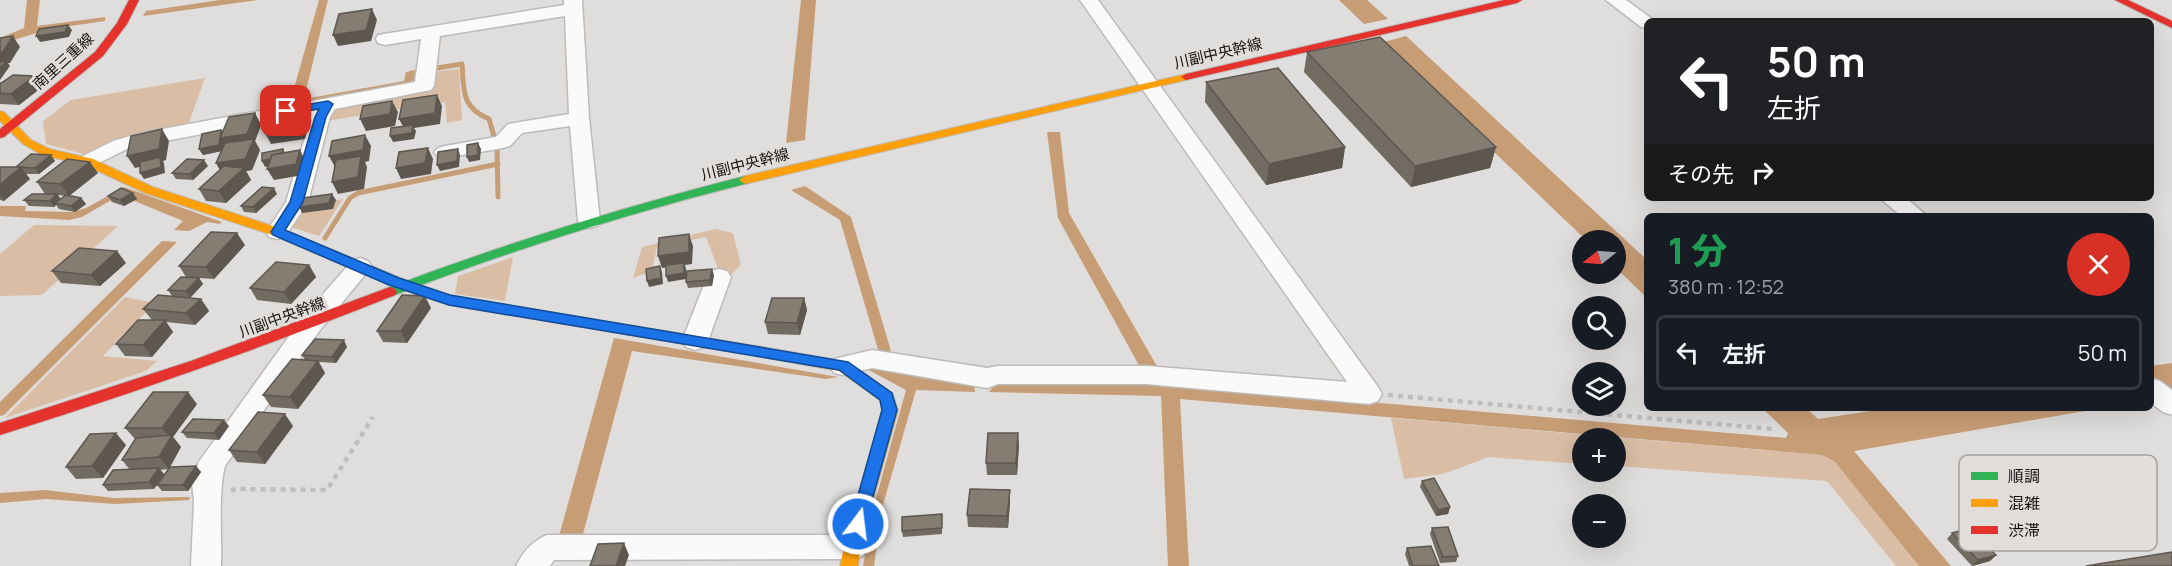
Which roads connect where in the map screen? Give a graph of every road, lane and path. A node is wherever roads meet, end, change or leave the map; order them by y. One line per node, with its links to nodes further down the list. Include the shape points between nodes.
1 (134, 0): 15 (street, 南里三重線, via 99,54)
2 (1089, 0): 11 (street)
3 (1517, 0): 11 (street, 川副中央幹線)
4 (1615, 0): 7 (street)
5 (2120, 0): 8 (street)
6 (574, 4): 9 (street); 14 (street)
7 (1644, 21)
8 (2172, 25)
9 (431, 31): 10 (street); 12 (street, via 424,86)
10 (386, 39)
11 (1150, 86): 21 (street, 川副中央幹線, via 729,184); 30 (street)
12 (328, 104): 18 (street, via 141,139); 22 (street, via 320,117 297,202)
13 (0, 114): 15 (street)
14 (579, 118): 17 (street, via 515,128 496,144); 21 (street)
15 (13, 126): 16 (street, 南里三重線); 18 (street, via 27,142 46,152)
16 (0, 135)
17 (445, 152)
18 (89, 162): 22 (street, via 149,190)
19 (1895, 201): 20 (street)
20 (1912, 213)
21 (589, 221): 25 (street, 川副中央幹線)
22 (278, 232): 23 (street)
23 (360, 266): 25 (street); 26 (street)
24 (718, 277): 27 (street)
25 (406, 286): 26 (street, 川副中央幹線); 27 (street, via 449,300)
26 (311, 324): 33 (street, 川副中央幹線, via 133,388); 35 (street, via 212,463 206,483)
27 (695, 342): 28 (street)
28 (843, 366): 30 (street, via 872,359 987,378 1146,375); 36 (street, via 887,397 890,410)
29 (2154, 390): 31 (street)
30 (1369, 394): 34 (path)
31 (2172, 405)
32 (373, 417): 35 (path, via 327,490 235,489)
33 (0, 429)
34 (1773, 429)
35 (208, 501): 37 (street)
36 (851, 557): 38 (street, via 547,548)
37 (206, 566)
38 (531, 566)

